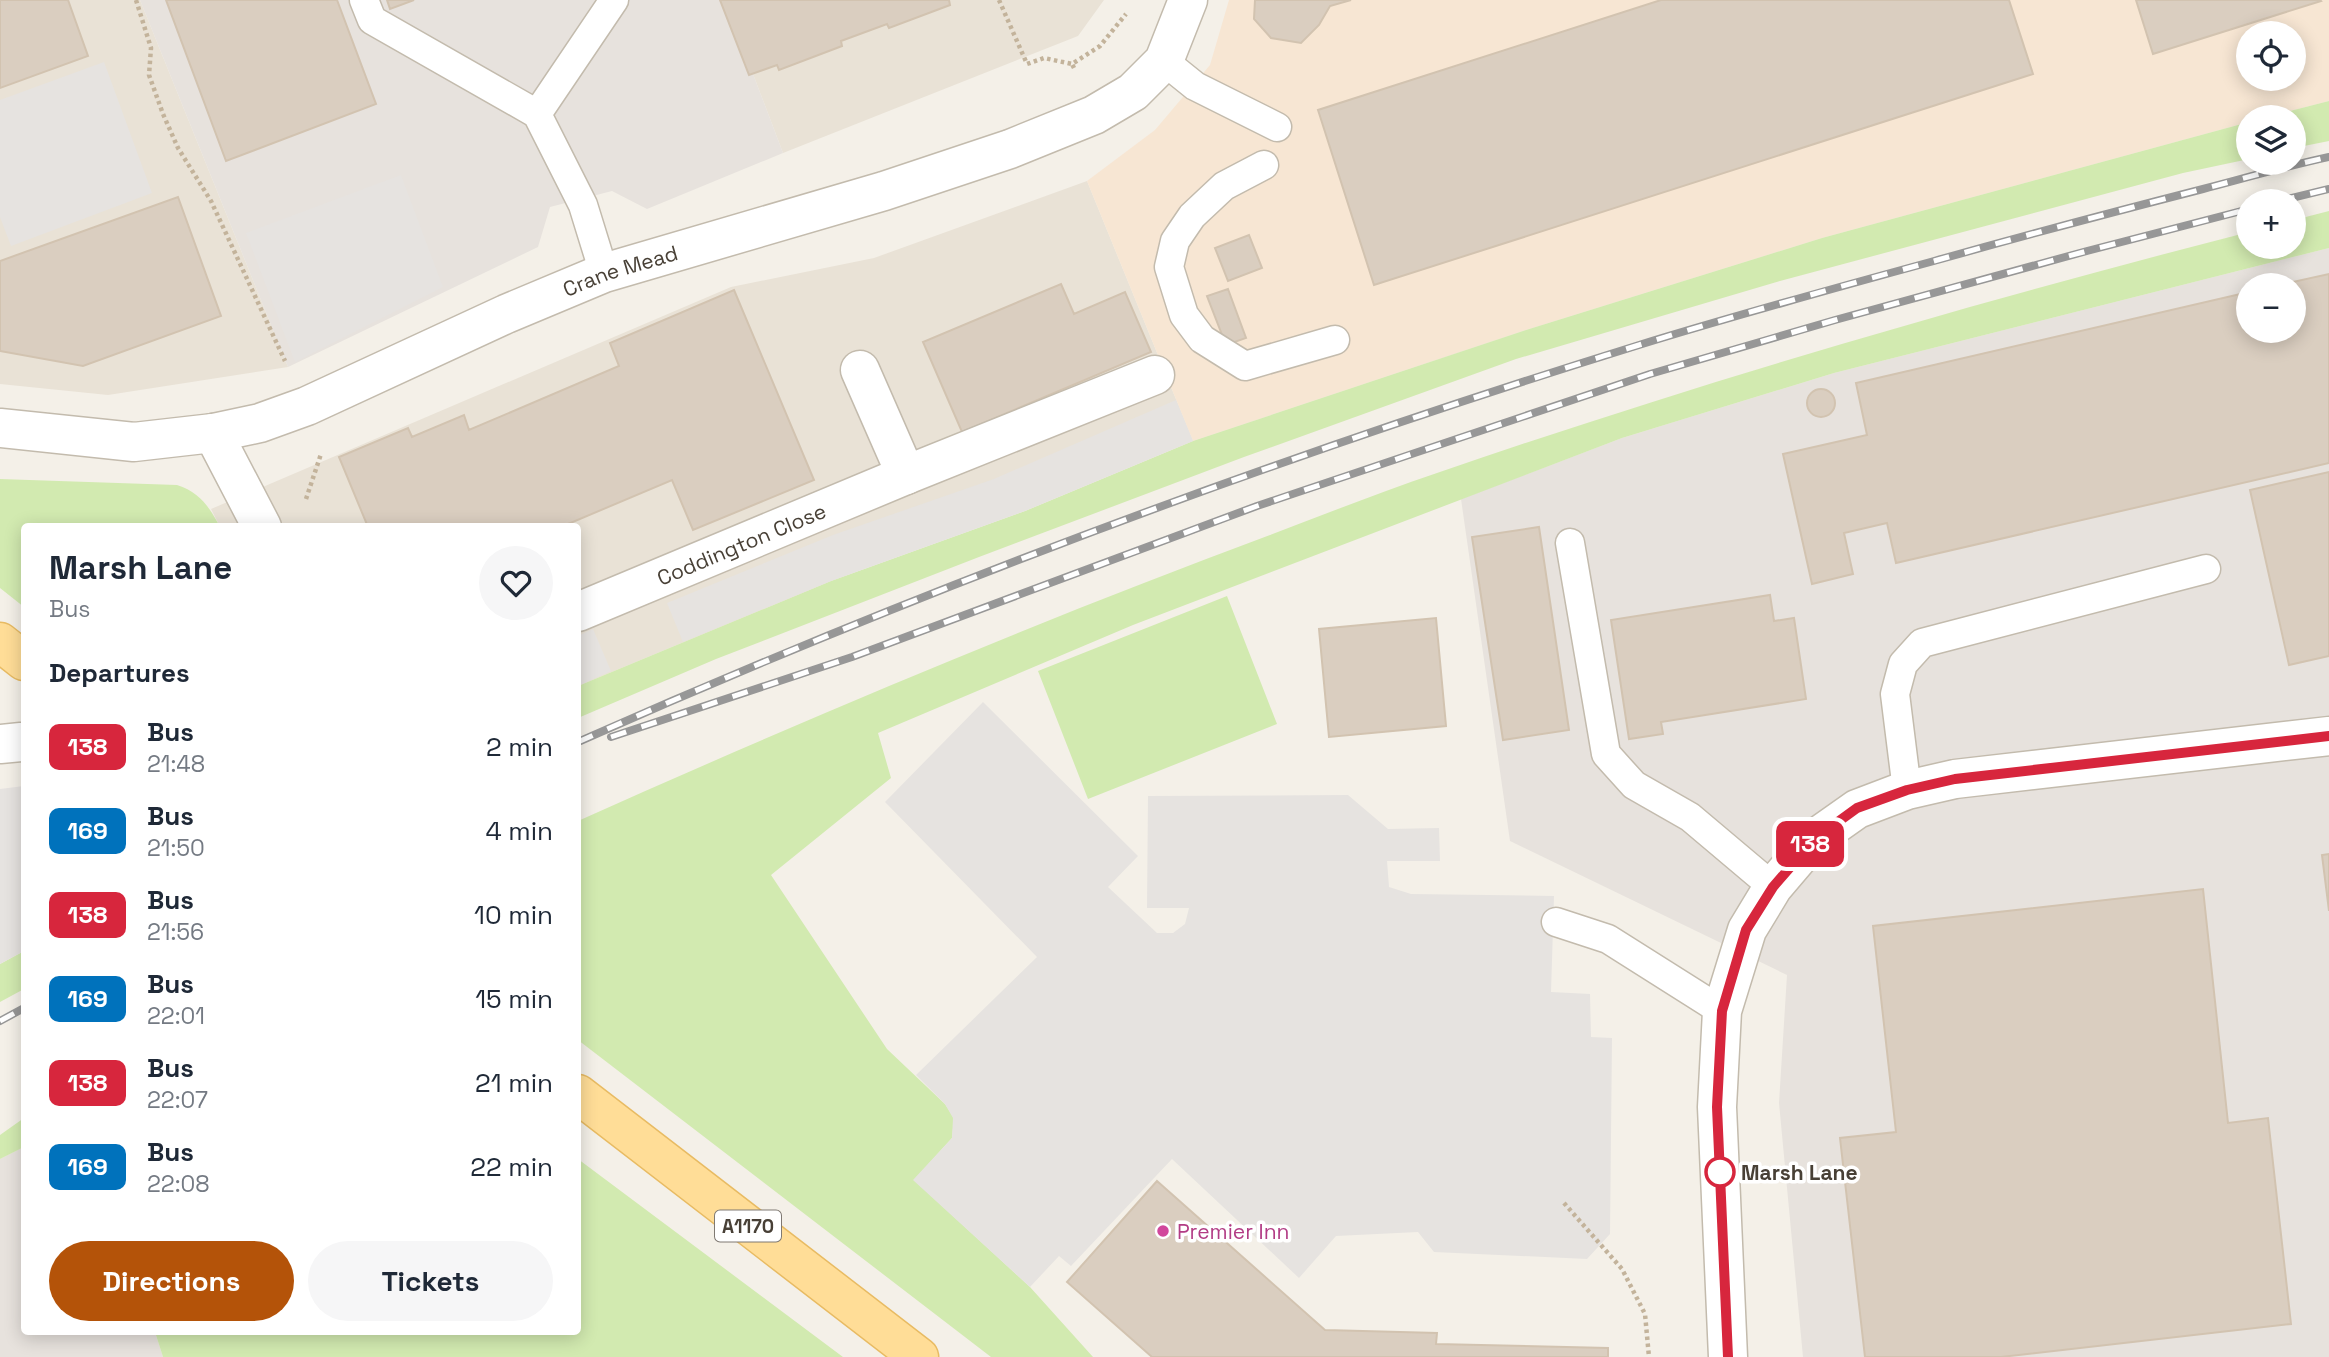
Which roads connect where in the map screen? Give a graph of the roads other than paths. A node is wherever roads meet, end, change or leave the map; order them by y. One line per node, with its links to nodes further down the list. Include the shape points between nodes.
1 (614, 0): 5 (lane)
2 (1188, 0): 4 (street, Crane Mead)
3 (368, 10): 5 (lane)
4 (1164, 61): 6 (lane, via 1195,86); 8 (street, Crane Mead, via 1133,92 1094,115 1010,149)
5 (537, 114): 8 (lane, via 583,205)
6 (1277, 127)
7 (1264, 165): 9 (lane, via 1224,186 1192,216 1175,241 1169,267 1184,315 1202,339 1245,366)
8 (604, 273): 13 (street, Crane Mead, via 306,406 260,423)
9 (1335, 340)
10 (860, 370): 14 (street)
11 (1155, 376): 14 (street, Coddington Close)
12 (0, 428): 13 (street, Crane Mead, via 134,442)
13 (213, 433): 15 (street)
14 (906, 475): 18 (street, Coddington Close)
15 (260, 523)
16 (1570, 543): 23 (lane, via 1606,754 1634,785 1690,817)
17 (2206, 569): 22 (lane, via 1922,643 1903,664 1895,694)
18 (581, 611)
19 (0, 642): 20 (main road)
20 (21, 659)
21 (2329, 736): 22 (street, via 1955,779)
22 (1907, 790): 23 (street, via 1857,808 1813,841)
23 (1773, 887): 25 (street, via 1746,930)
24 (1556, 922): 25 (lane, via 1608,939)
25 (1722, 1011): 28 (street, via 1717,1107)
26 (581, 1096): 27 (main road, A1170)
27 (919, 1357)
28 (1728, 1357)

